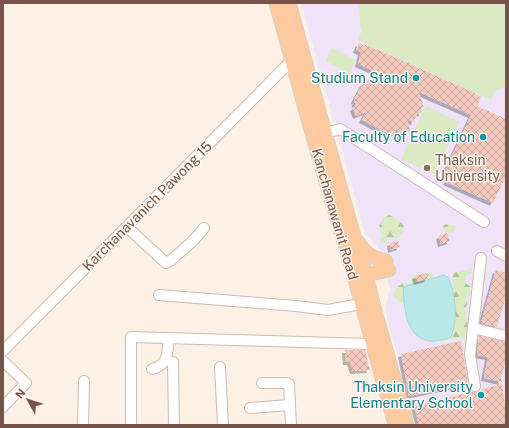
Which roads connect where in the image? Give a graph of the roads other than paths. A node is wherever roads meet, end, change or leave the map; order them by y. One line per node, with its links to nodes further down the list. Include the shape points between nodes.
1 (276, 3): 3 (main road, Kanchanawanit Road)
2 (289, 3): 4 (main road, Kanchanawanit Road)
3 (292, 60): 6 (street, Karchanavanich Pawong 15); 11 (main road, Kanchanawanit Road, via 312,137)
4 (326, 133): 5 (street, via 340,129); 8 (main road, Kanchanawanit Road)
5 (484, 222)
6 (127, 227): 7 (street, via 166,263 193,241); 18 (street, Karchanavanich Pawong 15)
7 (204, 228)
8 (353, 233): 10 (main road, via 365,251); 11 (main road, Kanchanawanit Road)
9 (481, 258): 14 (street)
10 (387, 266): 11 (main road); 13 (main road, via 374,288)
11 (359, 273): 13 (main road, Kanchanawanit Road)
12 (159, 295): 13 (street, via 328,310)
13 (368, 306): 17 (main road, Kanchanawanit Road); 35 (main road, Kanchanawanit Road)
14 (473, 328): 15 (street); 25 (street, via 470,355)
15 (506, 336)
16 (169, 338): 17 (street); 22 (street, via 164,364); 30 (street, via 131,337)
17 (372, 344): 34 (main road, Kanchanawanit Road)
18 (3, 351)
19 (3, 361): 27 (street, via 26,383)
20 (173, 362): 31 (street)
21 (220, 367): 32 (street)
22 (152, 369)
23 (84, 380): 29 (street)
24 (262, 383): 26 (street, via 288,383)
25 (475, 386)
26 (290, 405): 28 (street); 33 (street)
27 (3, 407)
28 (250, 408)
29 (83, 425)
30 (131, 425)
31 (174, 425)
32 (223, 425)
33 (291, 425)
34 (395, 425)
35 (407, 425)

